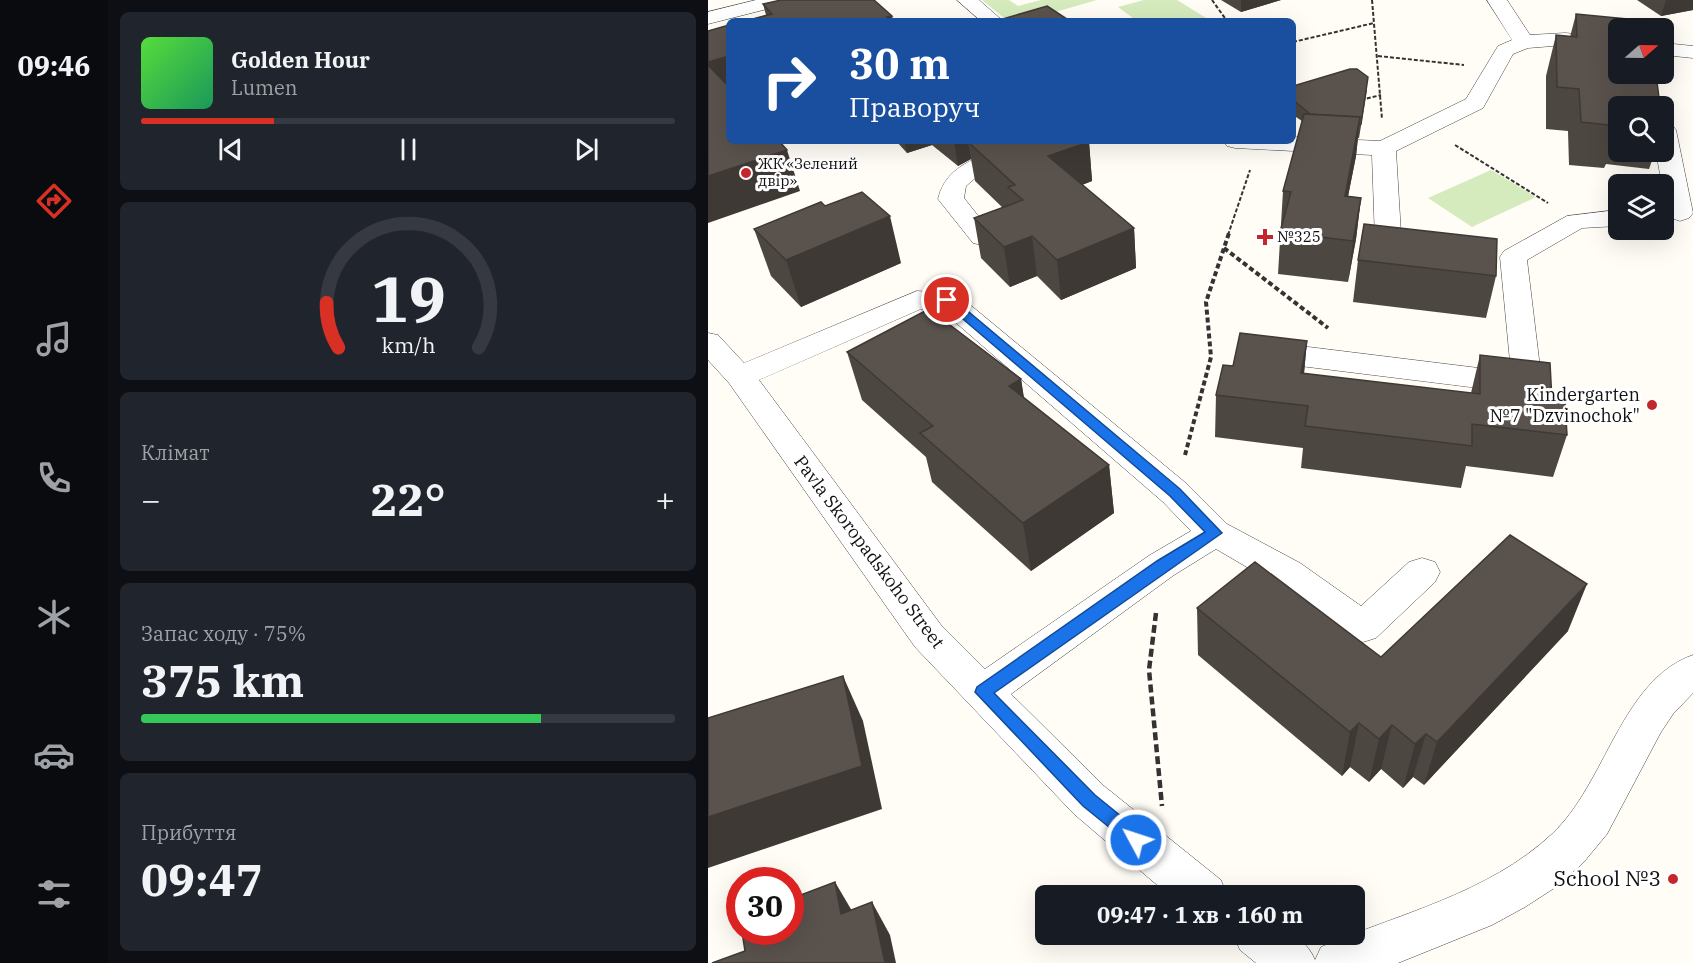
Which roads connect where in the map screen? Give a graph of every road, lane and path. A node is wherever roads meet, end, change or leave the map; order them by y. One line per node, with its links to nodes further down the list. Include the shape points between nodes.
1 (780, 0): 6 (street)
2 (967, 0): 7 (street)
3 (1212, 0): 8 (path)
4 (1372, 0): 9 (path)
5 (1497, 0): 11 (street)
6 (708, 18)
7 (989, 18)
8 (1225, 18)
9 (1374, 23): 10 (path); 15 (path)
10 (1296, 41)
11 (1524, 42): 12 (street, via 1565,39); 16 (street, via 1505,50)
12 (1608, 44)
13 (1674, 50): 14 (street)
14 (1693, 52)
15 (1378, 56): 16 (path); 17 (path)
16 (1495, 69): 19 (street, via 1475,104)
17 (1381, 95): 18 (path); 22 (path)
18 (1360, 101)
19 (1428, 127): 22 (street); 26 (path)
20 (1044, 144): 27 (street, via 971,169 954,184 951,199)
21 (1259, 144): 22 (street); 28 (path)
22 (1384, 148): 29 (street, via 1388,240)
23 (1670, 162): 24 (street)
24 (1679, 215)
25 (1608, 219): 26 (street)
26 (1576, 221): 32 (street, via 1502,256 1527,384)
27 (982, 237)
28 (1224, 248): 32 (path); 34 (path, via 1206,302 1211,357)
29 (1445, 248)
30 (708, 342): 33 (street, Pavla Skoropadskoho Street)
31 (1284, 354): 32 (street)
32 (1377, 365)
33 (740, 376): 34 (street, via 917,300 947,300); 39 (street, Pavla Skoropadskoho Street, via 928,636)
34 (1175, 493): 35 (street)
35 (1215, 533): 36 (street); 37 (street, via 1287,573 1363,627)
36 (1162, 565): 39 (street); 40 (path, via 1149,670)
37 (1422, 572)
38 (1693, 671): 44 (street, via 1681,678 1649,712 1593,819 1568,849 1525,882 1477,908)
39 (983, 692): 41 (street, Pavla Skoropadskoho Street, via 1089,800)
40 (1163, 818)
41 (1192, 885)
42 (1270, 945): 43 (street)
43 (1293, 963)
44 (1337, 963)

